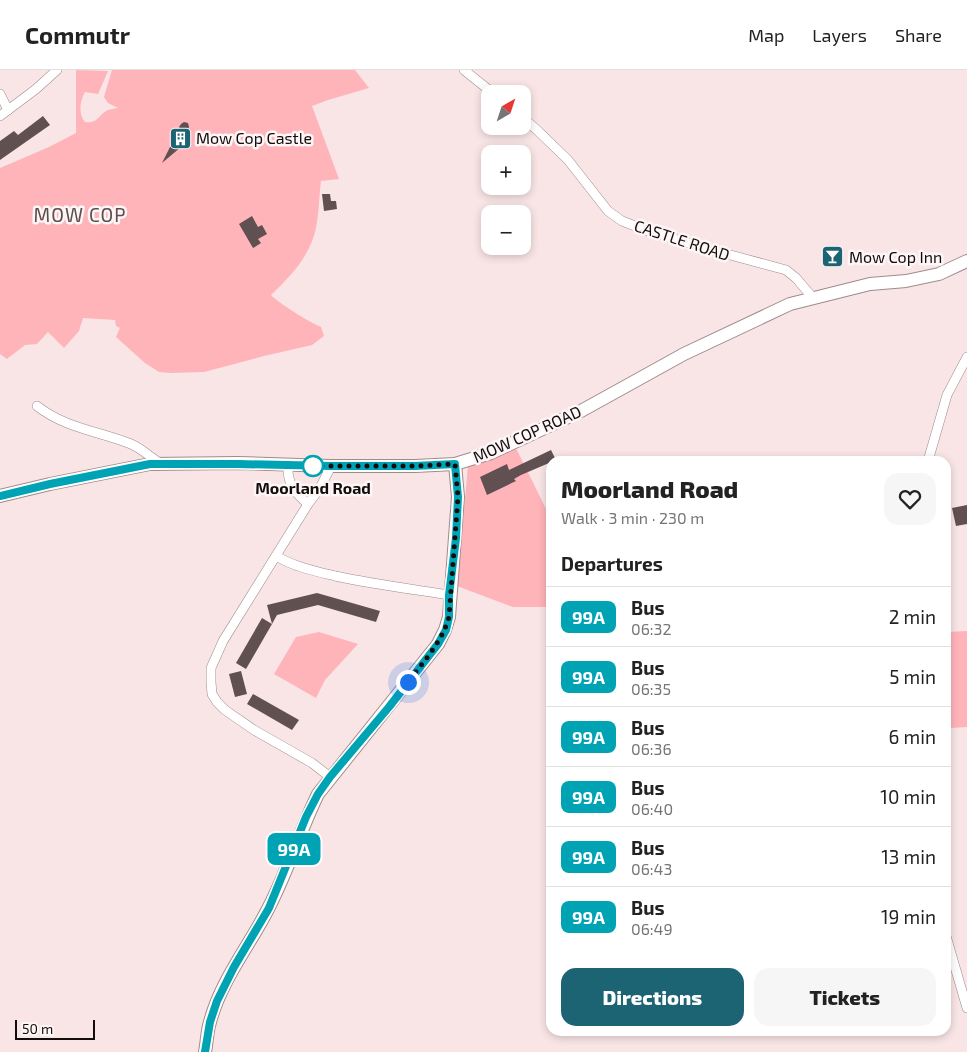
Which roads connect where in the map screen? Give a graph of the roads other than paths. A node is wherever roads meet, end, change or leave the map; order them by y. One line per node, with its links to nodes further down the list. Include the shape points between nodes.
1 (57, 70): 5 (street)
2 (464, 70): 3 (street)
3 (483, 85)
4 (0, 94): 5 (street)
5 (8, 110): 6 (street)
6 (0, 116)
7 (531, 125): 9 (street, CASTLE ROAD, via 568,160 608,211 622,221 786,270)
8 (967, 261): 9 (street, MOW COP ROAD, via 939,274 870,284)
9 (813, 298): 14 (street, MOW COP ROAD, via 790,304 684,354 581,411 491,453)
10 (967, 357): 12 (street, via 947,395)
11 (37, 406): 13 (street, via 50,416 72,425 133,445)
12 (929, 456)
13 (161, 463): 15 (street, MOW COP ROAD); 17 (street, MOW COP ROAD)
14 (455, 464): 16 (street, MOW COP ROAD); 20 (street, via 458,497)
15 (288, 465): 16 (street, MOW COP ROAD); 18 (street, via 290,483)
16 (331, 466): 18 (street)
17 (0, 496)
18 (308, 504): 19 (street)
19 (276, 556): 20 (street, via 290,564 359,581); 21 (street, via 223,641 211,668 212,694 225,710)
20 (449, 595): 21 (street, via 449,617 438,644)
21 (330, 777): 24 (street, via 306,817 269,908 217,1001)
22 (951, 953): 23 (street)
23 (967, 1008)
24 (205, 1052)

